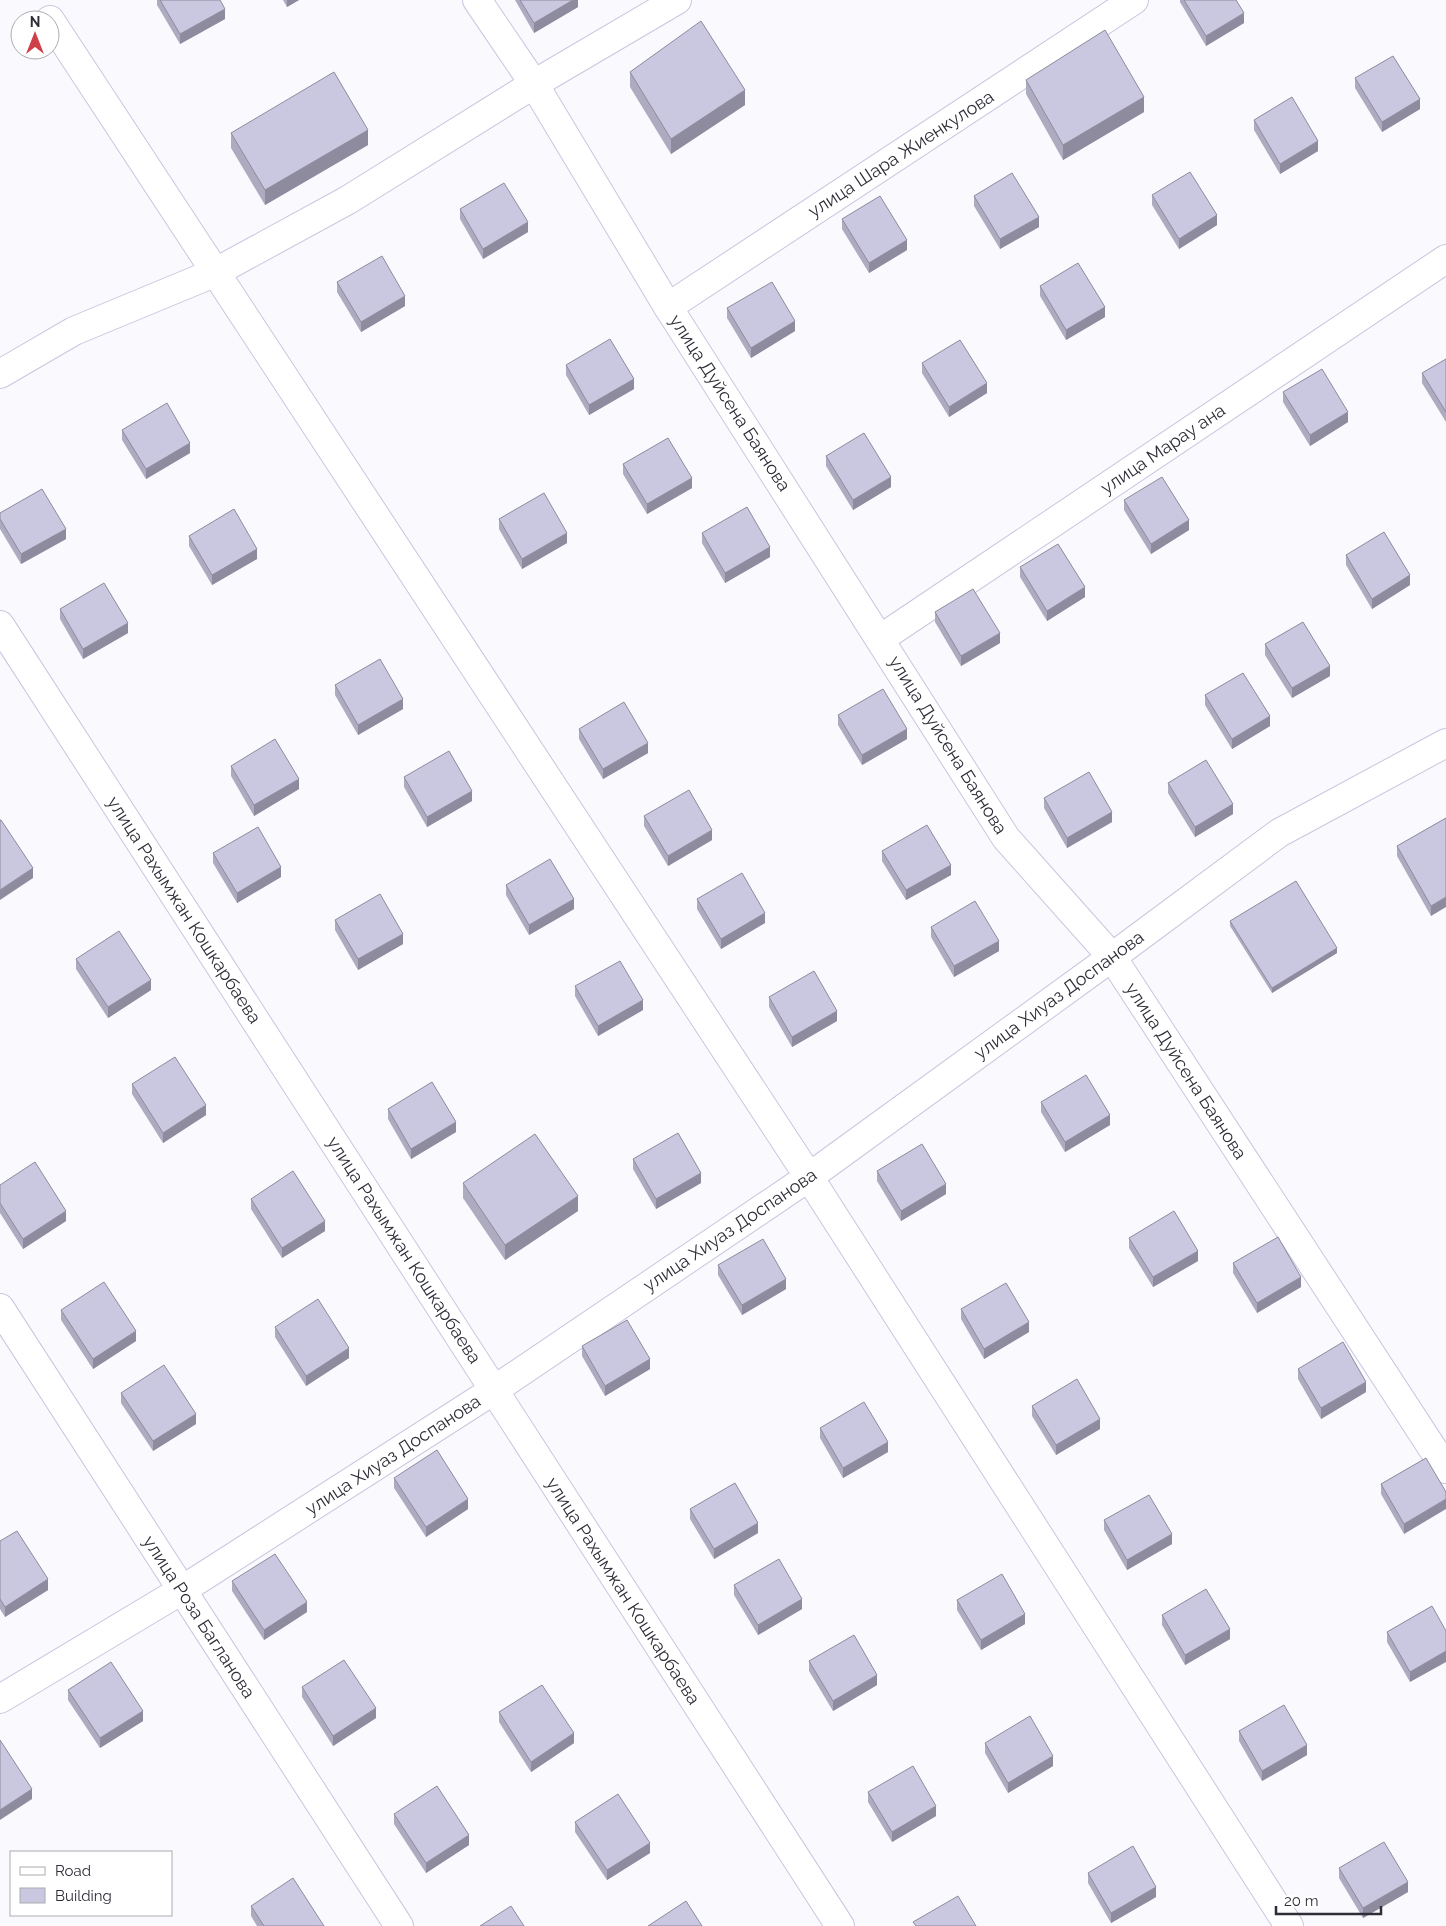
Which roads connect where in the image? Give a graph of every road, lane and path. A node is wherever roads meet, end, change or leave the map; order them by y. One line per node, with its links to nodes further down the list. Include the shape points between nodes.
1 (477, 0): 5 (street, улица Дуйсена Баянова)
2 (677, 0): 5 (street)
3 (1134, 0): 8 (street, улица Шара Жиенкулова)
4 (60, 35): 7 (street)
5 (534, 84): 7 (street, via 348,200); 8 (street, улица Дуйсена Баянова)
6 (1446, 259): 11 (street, улица Марау ана)
7 (214, 273): 9 (street, via 74,331); 14 (street)
8 (668, 307): 11 (street, улица Дуйсена Баянова)
9 (0, 374)
10 (0, 625): 16 (street, улица Рахымжан Кошкарбаева)
11 (880, 639): 13 (street, улица Дуйсена Баянова, via 1006,838)
12 (1443, 750): 13 (street, улица Хиуаз Доспанова, via 1279,833)
13 (1112, 957): 14 (street, улица Хиуаз Доспанова); 17 (street, улица Дуйсена Баянова)
14 (809, 1177): 16 (street, улица Хиуаз Доспанова); 22 (street)
15 (0, 1308): 18 (street, улица Роза Багланова)
16 (494, 1390): 18 (street, улица Хиуаз Доспанова); 21 (street, улица Рахымжан Кошкарбаева)
17 (1446, 1469)
18 (182, 1590): 19 (street, улица Хиуаз Доспанова); 20 (street, улица Роза Багланова)
19 (0, 1699)
20 (399, 1926)
21 (840, 1926)
22 (1290, 1926)

